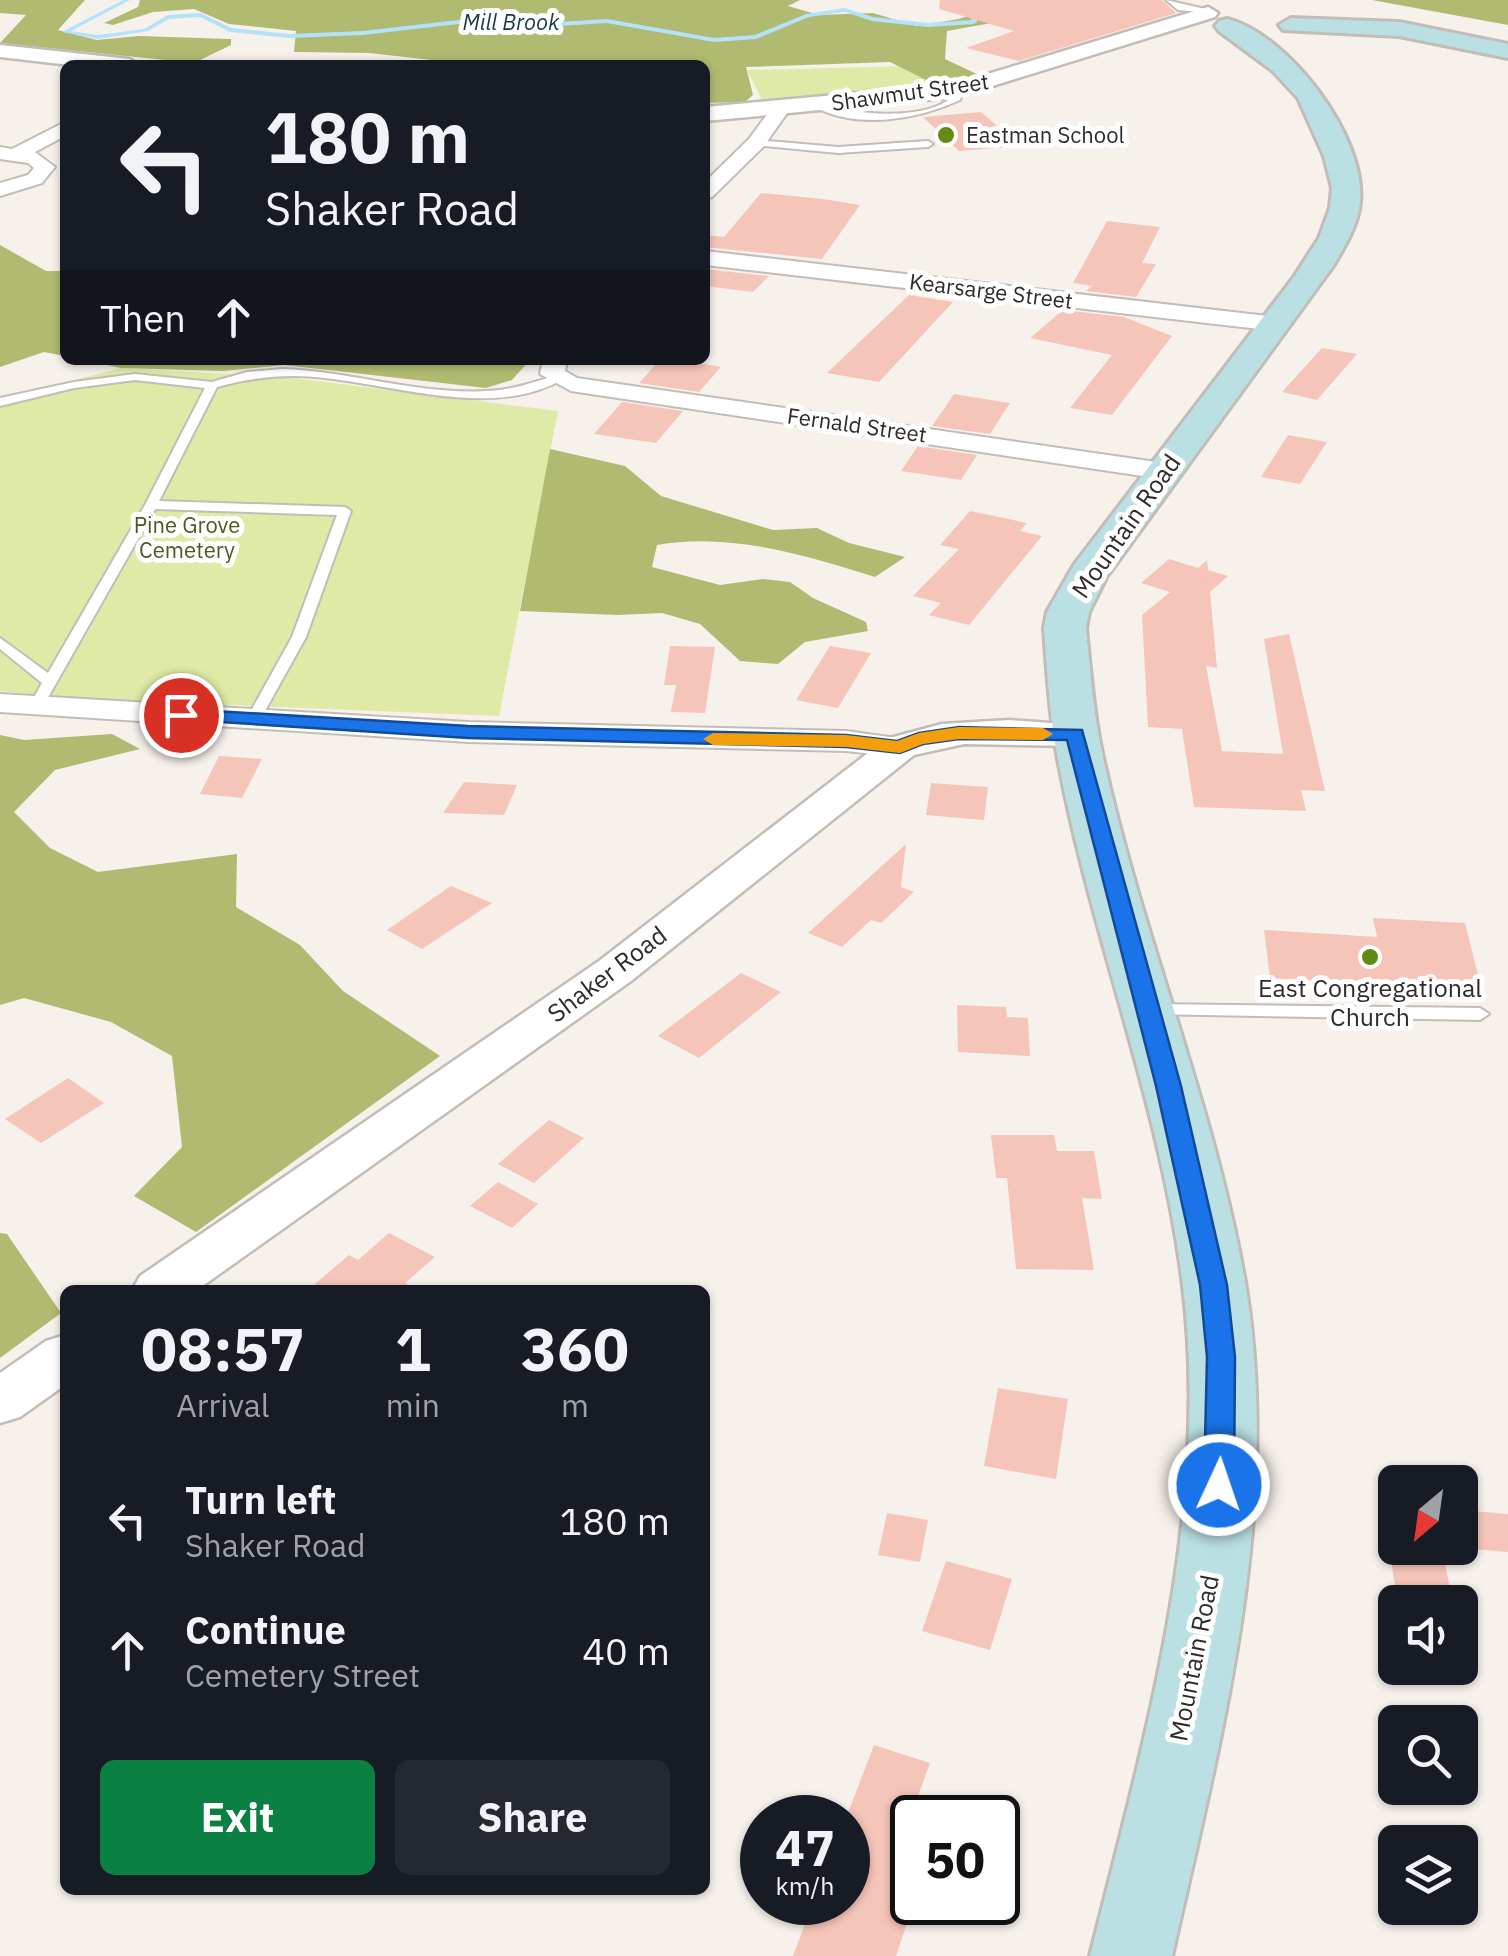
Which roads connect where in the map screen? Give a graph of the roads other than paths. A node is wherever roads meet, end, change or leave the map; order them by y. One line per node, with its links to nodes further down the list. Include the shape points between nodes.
1 (1170, 0): 2 (lane, via 1181,8)
2 (1245, 17): 3 (main road, via 1421,27); 5 (main road, via 1399,29); 7 (street, Shawmut Street, via 1167,28 960,89); 16 (main road, Mountain Road, via 1317,104 1347,193 1326,252)
3 (1508, 43)
4 (0, 51): 6 (street)
5 (1508, 51)
6 (83, 60)
7 (781, 109): 8 (street, Shawmut Street); 10 (street)
8 (710, 114)
9 (60, 130): 12 (street)
10 (756, 143): 11 (lane, via 838,150); 13 (street)
11 (928, 144)
12 (8, 153): 14 (street, via 40,160 44,171)
13 (710, 188)
14 (0, 190)
15 (710, 259): 16 (street, Kearsarge Street)
16 (1277, 324): 20 (main road, Mountain Road)
17 (555, 371): 18 (lane, via 493,394 264,370); 20 (street, Fernald Street, via 571,384)
18 (212, 385): 19 (lane, via 135,377); 21 (lane)
19 (0, 402)
20 (1163, 471): 26 (main road, Mountain Road, via 1068,612)
21 (150, 504): 23 (lane); 25 (lane, via 345,511 299,637)
22 (0, 642): 23 (lane)
23 (43, 695): 24 (street); 25 (street)
24 (0, 703)
25 (254, 718): 27 (street)
26 (1076, 734): 27 (street, Shaker Road, via 959,733); 28 (main road, Mountain Road)
27 (900, 748): 30 (street, Shaker Road, via 615,971)
28 (1148, 1010): 29 (lane); 33 (main road, Mountain Road, via 1214,1285 1222,1450 1192,1675)
29 (1480, 1014)
30 (166, 1285)
31 (60, 1360): 32 (street)
32 (0, 1402)
33 (1131, 1956)

